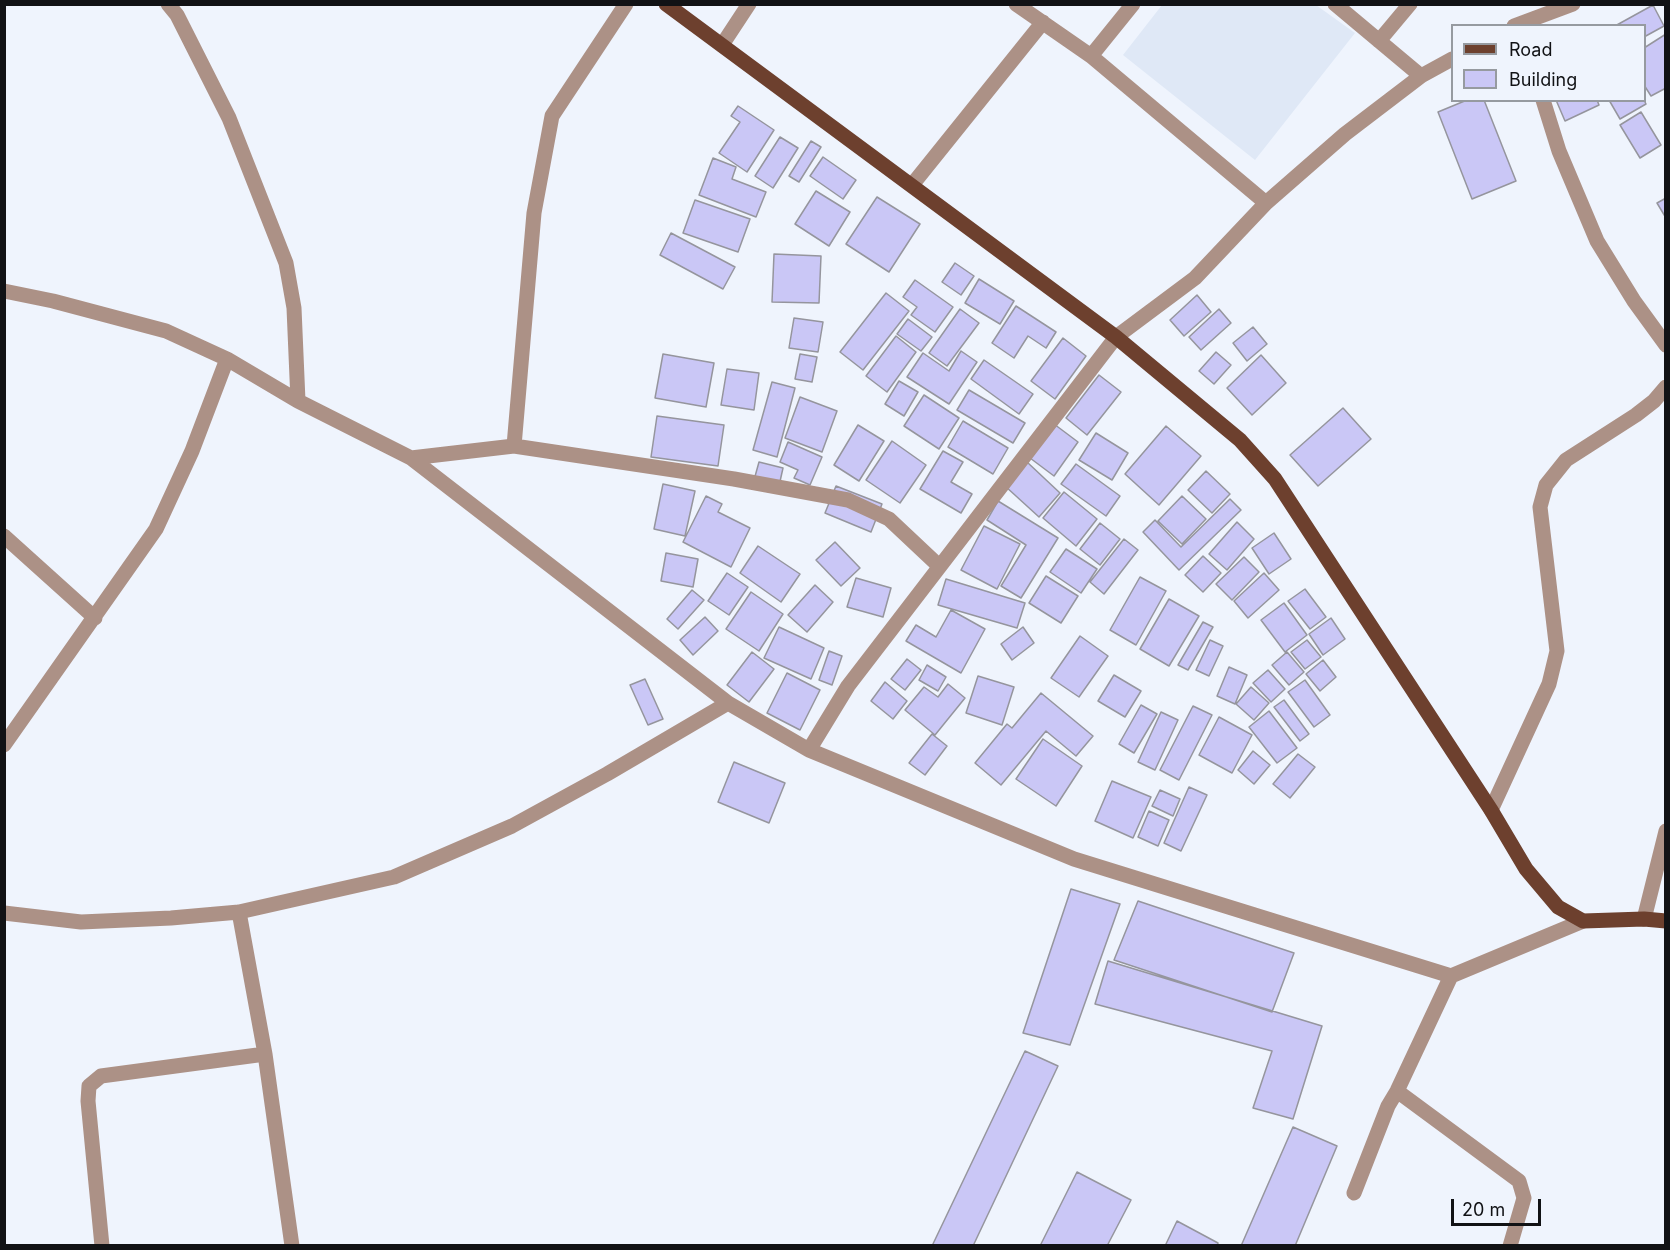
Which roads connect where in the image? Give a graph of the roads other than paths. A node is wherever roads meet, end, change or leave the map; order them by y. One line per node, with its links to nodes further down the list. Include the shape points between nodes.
1 (168, 4): 25 (street, via 229,118 286,263 294,308)
2 (626, 4): 26 (street, via 552,116 534,213)
3 (666, 4): 13 (main road)
4 (749, 4): 13 (street)
5 (1134, 4): 14 (street)
6 (1335, 4): 12 (street)
7 (1410, 4): 12 (street)
8 (1573, 4): 11 (street)
9 (1021, 6): 10 (street)
10 (1043, 22): 14 (street); 18 (street)
11 (1520, 24)
12 (1379, 41): 16 (street)
13 (722, 45): 18 (main road)
14 (1091, 56): 19 (street)
15 (1451, 60): 16 (street)
16 (1421, 76): 19 (street, via 1345,134)
17 (1544, 102): 22 (street, via 1559,151 1597,241)
18 (912, 186): 21 (main road)
19 (1266, 203): 21 (street, via 1195,278)
20 (4, 291): 23 (street, via 165,331)
21 (1116, 338): 29 (street); 34 (main road, via 1240,440 1275,479)
22 (1665, 345)
23 (227, 359): 25 (street); 30 (street, via 192,451 156,529)
24 (1665, 387): 34 (street, via 1636,415 1566,460 1546,485 1540,507 1557,651 1549,684)
25 (298, 400): 27 (street)
26 (514, 446): 27 (street); 29 (street, via 848,500 889,519)
27 (411, 458): 31 (street)
28 (4, 536): 30 (street)
29 (939, 566): 33 (street, via 848,686)
30 (95, 618): 32 (street)
31 (728, 702): 33 (street); 36 (street, via 512,826 394,877)
32 (4, 745)
33 (809, 750): 41 (street, via 1074,860)
34 (1491, 810): 39 (main road, via 1526,869 1558,906)
35 (1665, 831): 38 (street)
36 (239, 912): 37 (street, via 81,922); 42 (street)
37 (4, 913)
38 (1644, 919): 39 (main road); 40 (main road)
39 (1583, 921): 41 (street)
40 (1665, 921)
41 (1451, 976): 43 (street)
42 (265, 1054): 45 (street, via 101,1076 89,1086); 46 (street)
43 (1397, 1091): 44 (street); 47 (street, via 1519,1181 1524,1197)
44 (1354, 1193)
45 (102, 1245)
46 (292, 1245)
47 (1510, 1245)

